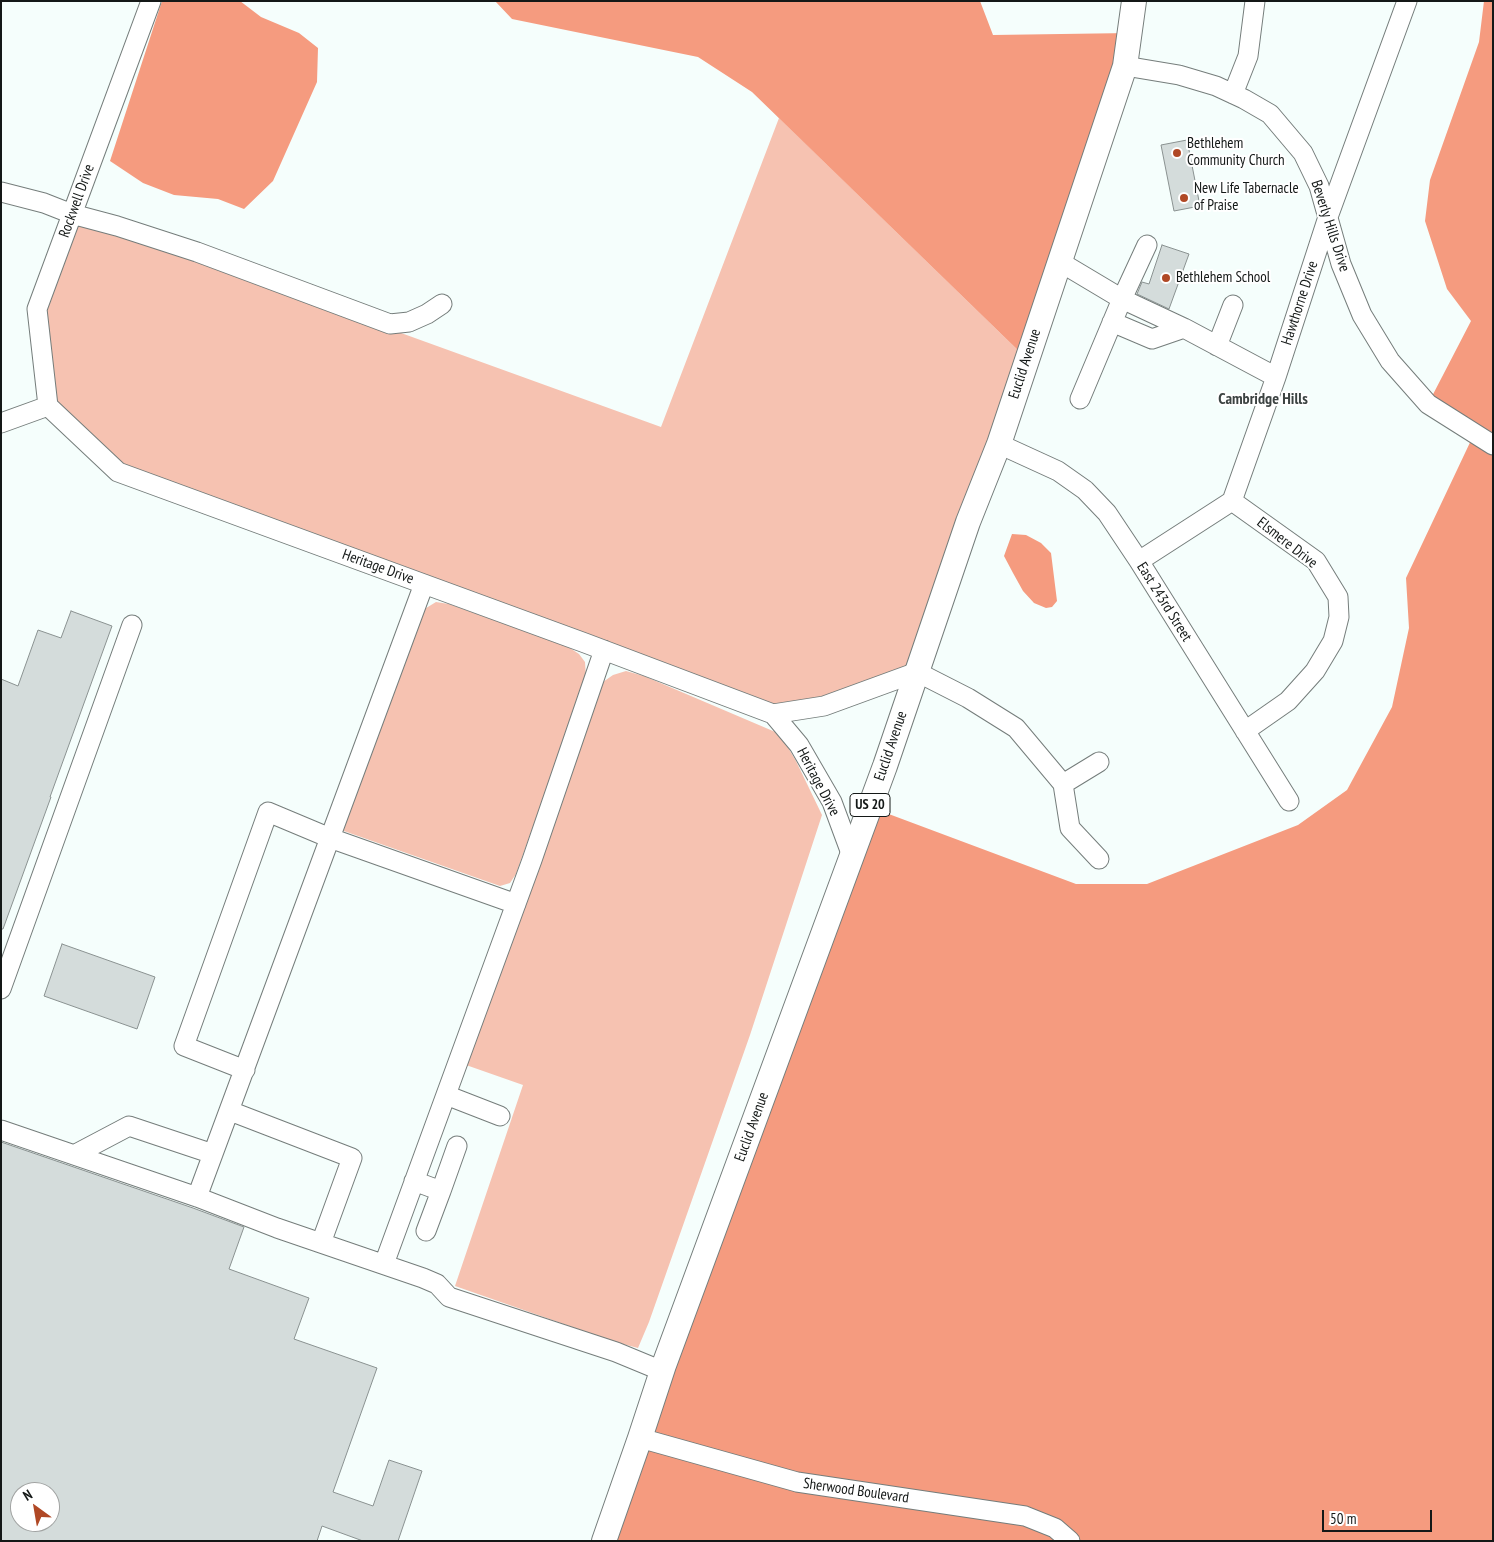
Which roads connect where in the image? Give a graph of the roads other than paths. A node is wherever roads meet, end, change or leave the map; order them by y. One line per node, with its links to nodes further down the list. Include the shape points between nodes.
1 (151, 1): 8 (street, Rockwell Drive)
2 (1134, 1): 5 (main road, Euclid Avenue / US 20)
3 (1254, 1): 6 (street, via 1248,56)
4 (1407, 1): 9 (street, Hawthorne Drive)
5 (1125, 66): 6 (street, Beverly Hills Drive, via 1179,75); 11 (main road, Euclid Avenue / US 20)
6 (1233, 94): 9 (street, Beverly Hills Drive, via 1270,114 1304,153)
7 (1, 192): 8 (street)
8 (72, 214): 13 (street, via 197,252 390,324 409,322); 20 (street, Rockwell Drive, via 37,309)
9 (1328, 217): 18 (street, Hawthorne Drive); 23 (street, Beverly Hills Drive, via 1341,264 1362,315 1390,361 1428,404)
10 (1147, 245): 12 (street)
11 (1060, 262): 12 (street); 22 (main road, Euclid Avenue / US 20)
12 (1122, 299): 15 (street); 16 (street)
13 (442, 304)
14 (1233, 306): 17 (street)
15 (1112, 322): 16 (street, via 1152,339); 19 (street)
16 (1184, 328): 17 (street)
17 (1217, 346): 18 (street)
18 (1276, 377): 24 (street, Hawthorne Drive)
19 (1080, 399)
20 (48, 406): 21 (street); 26 (street, Heritage Drive, via 118,472)
21 (1, 423)
22 (999, 444): 25 (street, East 243rd Street, via 1058,471 1085,490 1107,513); 29 (main road, Euclid Avenue / US 20, via 968,522)
23 (1493, 445)
24 (1232, 501): 25 (street); 31 (street, Elsmere Drive, via 1316,561 1338,597 1339,617 1333,641 1315,671 1288,701)
25 (1139, 561): 31 (street, East 243rd Street)
26 (424, 584): 28 (street, Heritage Drive); 35 (street)
27 (132, 624): 39 (street)
28 (604, 650): 30 (street, Heritage Drive); 38 (street)
29 (917, 672): 30 (street, Heritage Drive, via 824,706); 33 (street, via 1016,728); 36 (main road, Euclid Avenue / US 20)
30 (773, 714): 36 (street, Heritage Drive, via 799,745 832,802)
31 (1245, 731): 34 (street, East 243rd Street)
32 (1099, 762): 33 (street)
33 (1063, 784): 37 (street, via 1070,828)
34 (1289, 801)
35 (330, 838): 38 (street); 40 (street); 40 (street, via 268,812 184,1046)
36 (852, 856): 54 (main road, Euclid Avenue / US 20)
37 (1099, 859)
38 (516, 904): 41 (street)
39 (1, 990)
40 (245, 1070): 42 (street)
41 (446, 1095): 43 (street); 48 (street)
42 (230, 1111): 46 (street); 52 (street, via 352,1158)
43 (500, 1116)
44 (1, 1130): 47 (street)
45 (457, 1146): 49 (street)
46 (213, 1154): 47 (street, via 129,1126); 50 (street)
47 (74, 1155): 50 (street)
48 (414, 1181): 49 (street); 53 (street)
49 (441, 1191): 51 (street)
50 (197, 1197): 52 (street)
51 (426, 1231)
52 (321, 1243): 53 (street)
53 (384, 1264): 54 (street, via 437,1284 449,1297 616,1352)
54 (662, 1371): 55 (main road, Euclid Avenue / US 20)
55 (640, 1438): 56 (main road, Euclid Avenue / US 20); 57 (street, Sherwood Boulevard, via 797,1482 1025,1516 1055,1528)
56 (604, 1541)
57 (1070, 1541)

